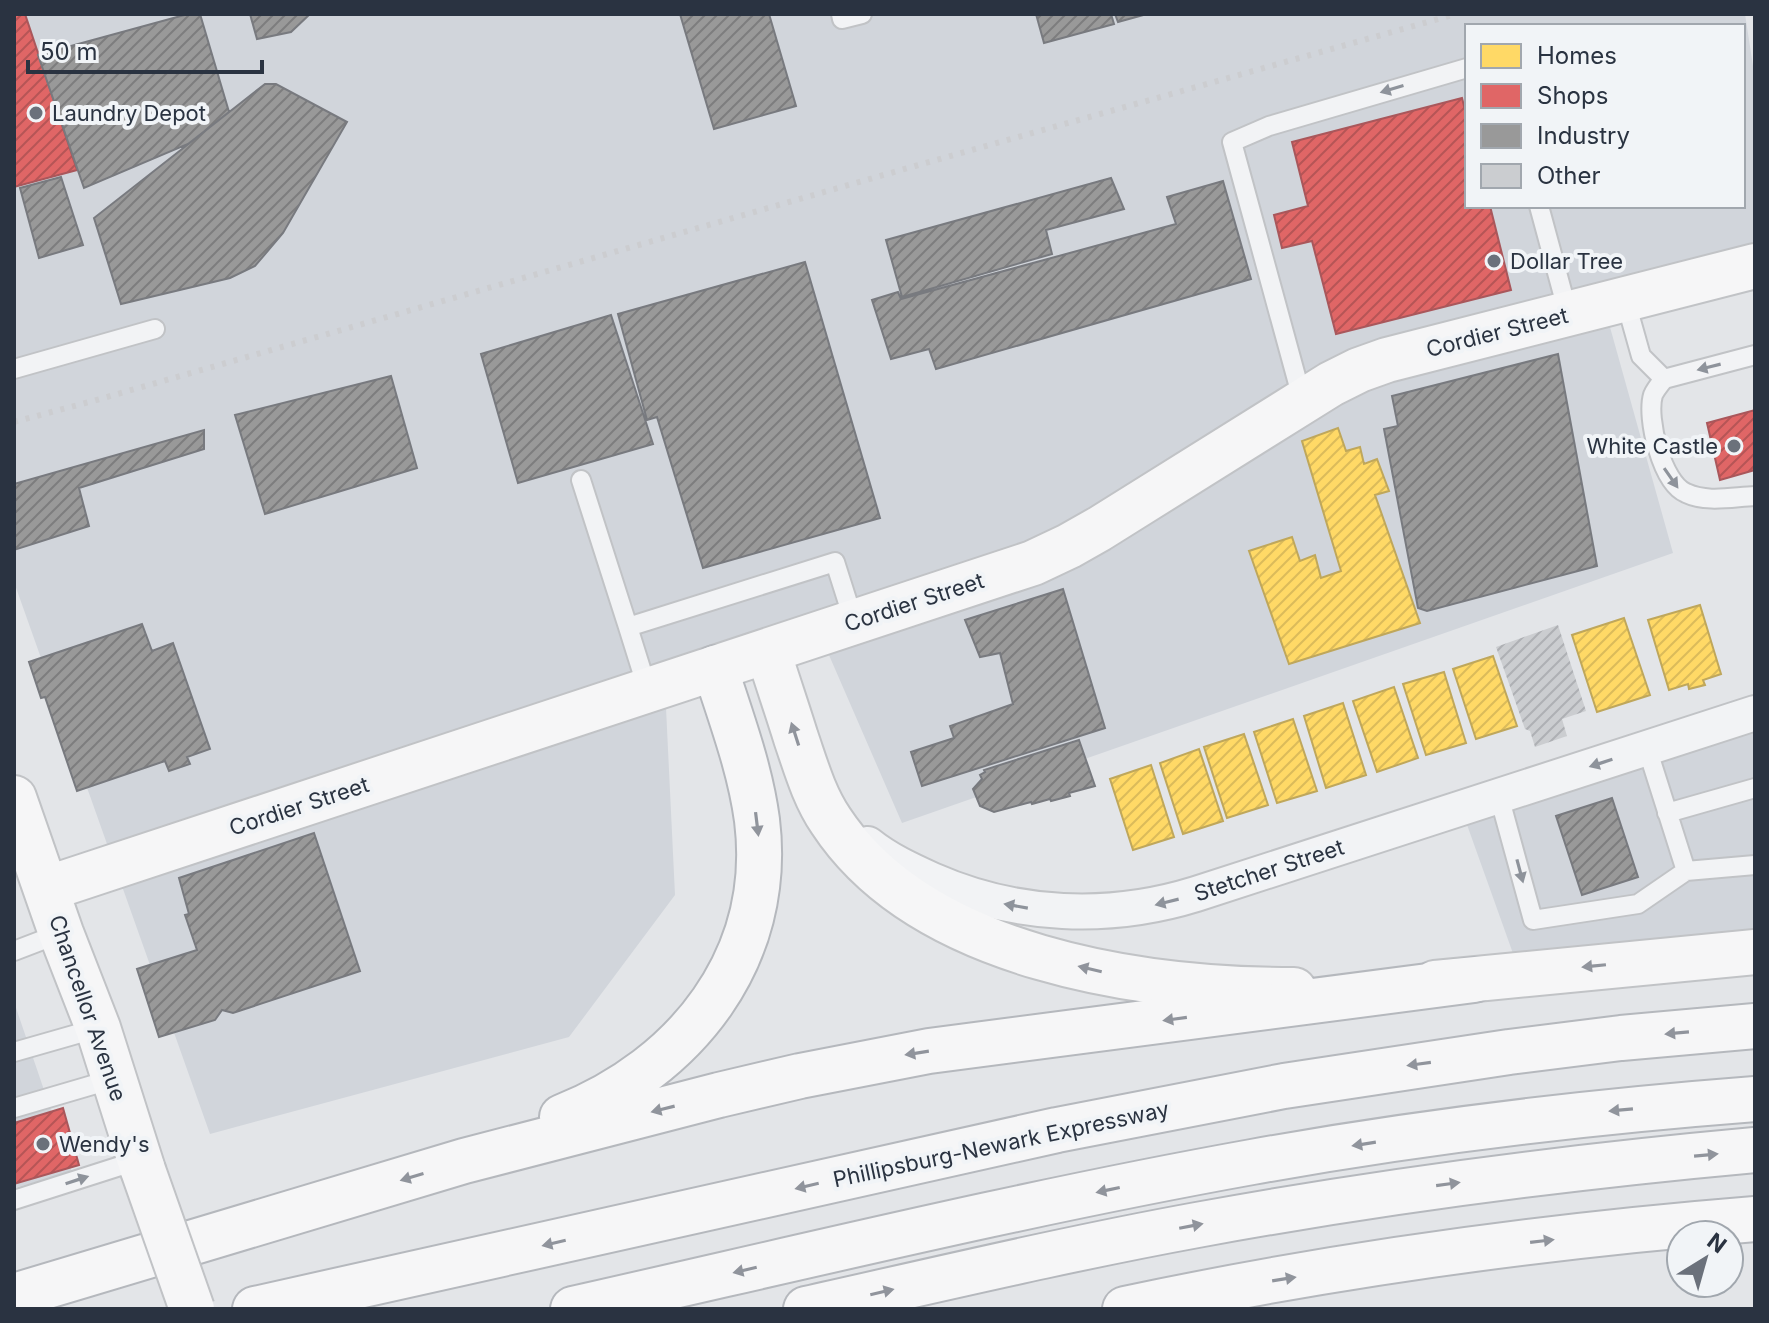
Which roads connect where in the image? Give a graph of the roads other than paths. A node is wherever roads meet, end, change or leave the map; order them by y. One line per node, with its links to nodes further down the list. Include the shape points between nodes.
1 (841, 14): 2 (lane, via 842,19)
2 (862, 14)
3 (1465, 69): 12 (lane, one-way to 12, via 1269,126 1232,142)
4 (1540, 208): 7 (lane)
5 (1755, 266): 6 (main road, Cordier Street)
6 (1625, 299): 7 (main road, Cordier Street); 11 (lane, via 1641,356)
7 (1568, 313): 12 (main road, Cordier Street, via 1387,360)
8 (155, 329): 10 (lane)
9 (1755, 355): 11 (lane, one-way to 11)
10 (14, 369)
11 (1664, 379): 14 (lane, one-way to 14, via 1654,395 1652,414 1669,477 1685,493 1708,500)
12 (1303, 402): 15 (main road, Cordier Street, via 1069,546 1033,563)
13 (581, 480): 16 (lane)
14 (1755, 496)
15 (854, 622): 16 (lane, via 835,562); 17 (main road, Cordier Street)
16 (628, 627): 19 (lane)
17 (768, 651): 18 (main road, Cordier Street); 22 (main road, one-way to 17)
18 (715, 668): 19 (main road, Cordier Street); 41 (main road, one-way to 41, via 746,769 759,843 753,913 729,976 690,1031 638,1076 600,1100)
19 (648, 691): 29 (main road, Cordier Street)
20 (1755, 713): 21 (street, Stetcher Street)
21 (1647, 748): 24 (street, Stetcher Street, one-way to 24); 25 (lane)
22 (809, 776): 24 (street, Stetcher Street, one-way to 22, via 1173,901 1070,913 994,902 893,861 833,812); 33 (main road, one-way to 22, via 1340,990 1250,990 1138,979 1036,955 965,929 898,891 846,841)
23 (1755, 788): 25 (lane)
24 (1499, 796): 28 (lane, one-way to 28, via 1533,920 1638,904)
25 (1667, 813): 28 (lane)
26 (17, 818): 29 (main road, Chancellor Avenue)
27 (1755, 865): 28 (lane)
28 (1686, 871)
29 (46, 889): 30 (main road, Chancellor Avenue)
30 (61, 933): 31 (lane); 35 (main road, Chancellor Avenue)
31 (14, 951)
32 (1755, 952): 33 (main road, one-way to 33)
33 (1474, 980): 41 (main road, one-way to 41, via 887,1058 732,1091)
34 (1755, 1026): 47 (main road, Phillipsburg-Newark Expressway, one-way to 47, via 1509,1052 1270,1088 1057,1130)
35 (98, 1028): 36 (lane); 37 (main road, Chancellor Avenue)
36 (14, 1052)
37 (113, 1079): 39 (lane); 42 (main road, Chancellor Avenue)
38 (1755, 1099): 48 (main road, one-way to 48, via 1481,1127 1252,1162 1029,1206)
39 (14, 1108)
40 (1755, 1150): 49 (main road, one-way to 40, via 1096,1245 1306,1206 1533,1173)
41 (464, 1161): 45 (main road, one-way to 45)
42 (141, 1165): 43 (lane, one-way to 42); 46 (main road, Chancellor Avenue, bridge)
43 (14, 1200)
44 (1755, 1219): 50 (main road, one-way to 44, via 1475,1250)
45 (14, 1296)
46 (192, 1309)
47 (255, 1309)
48 (573, 1309)
49 (806, 1309)
50 (1125, 1309)

